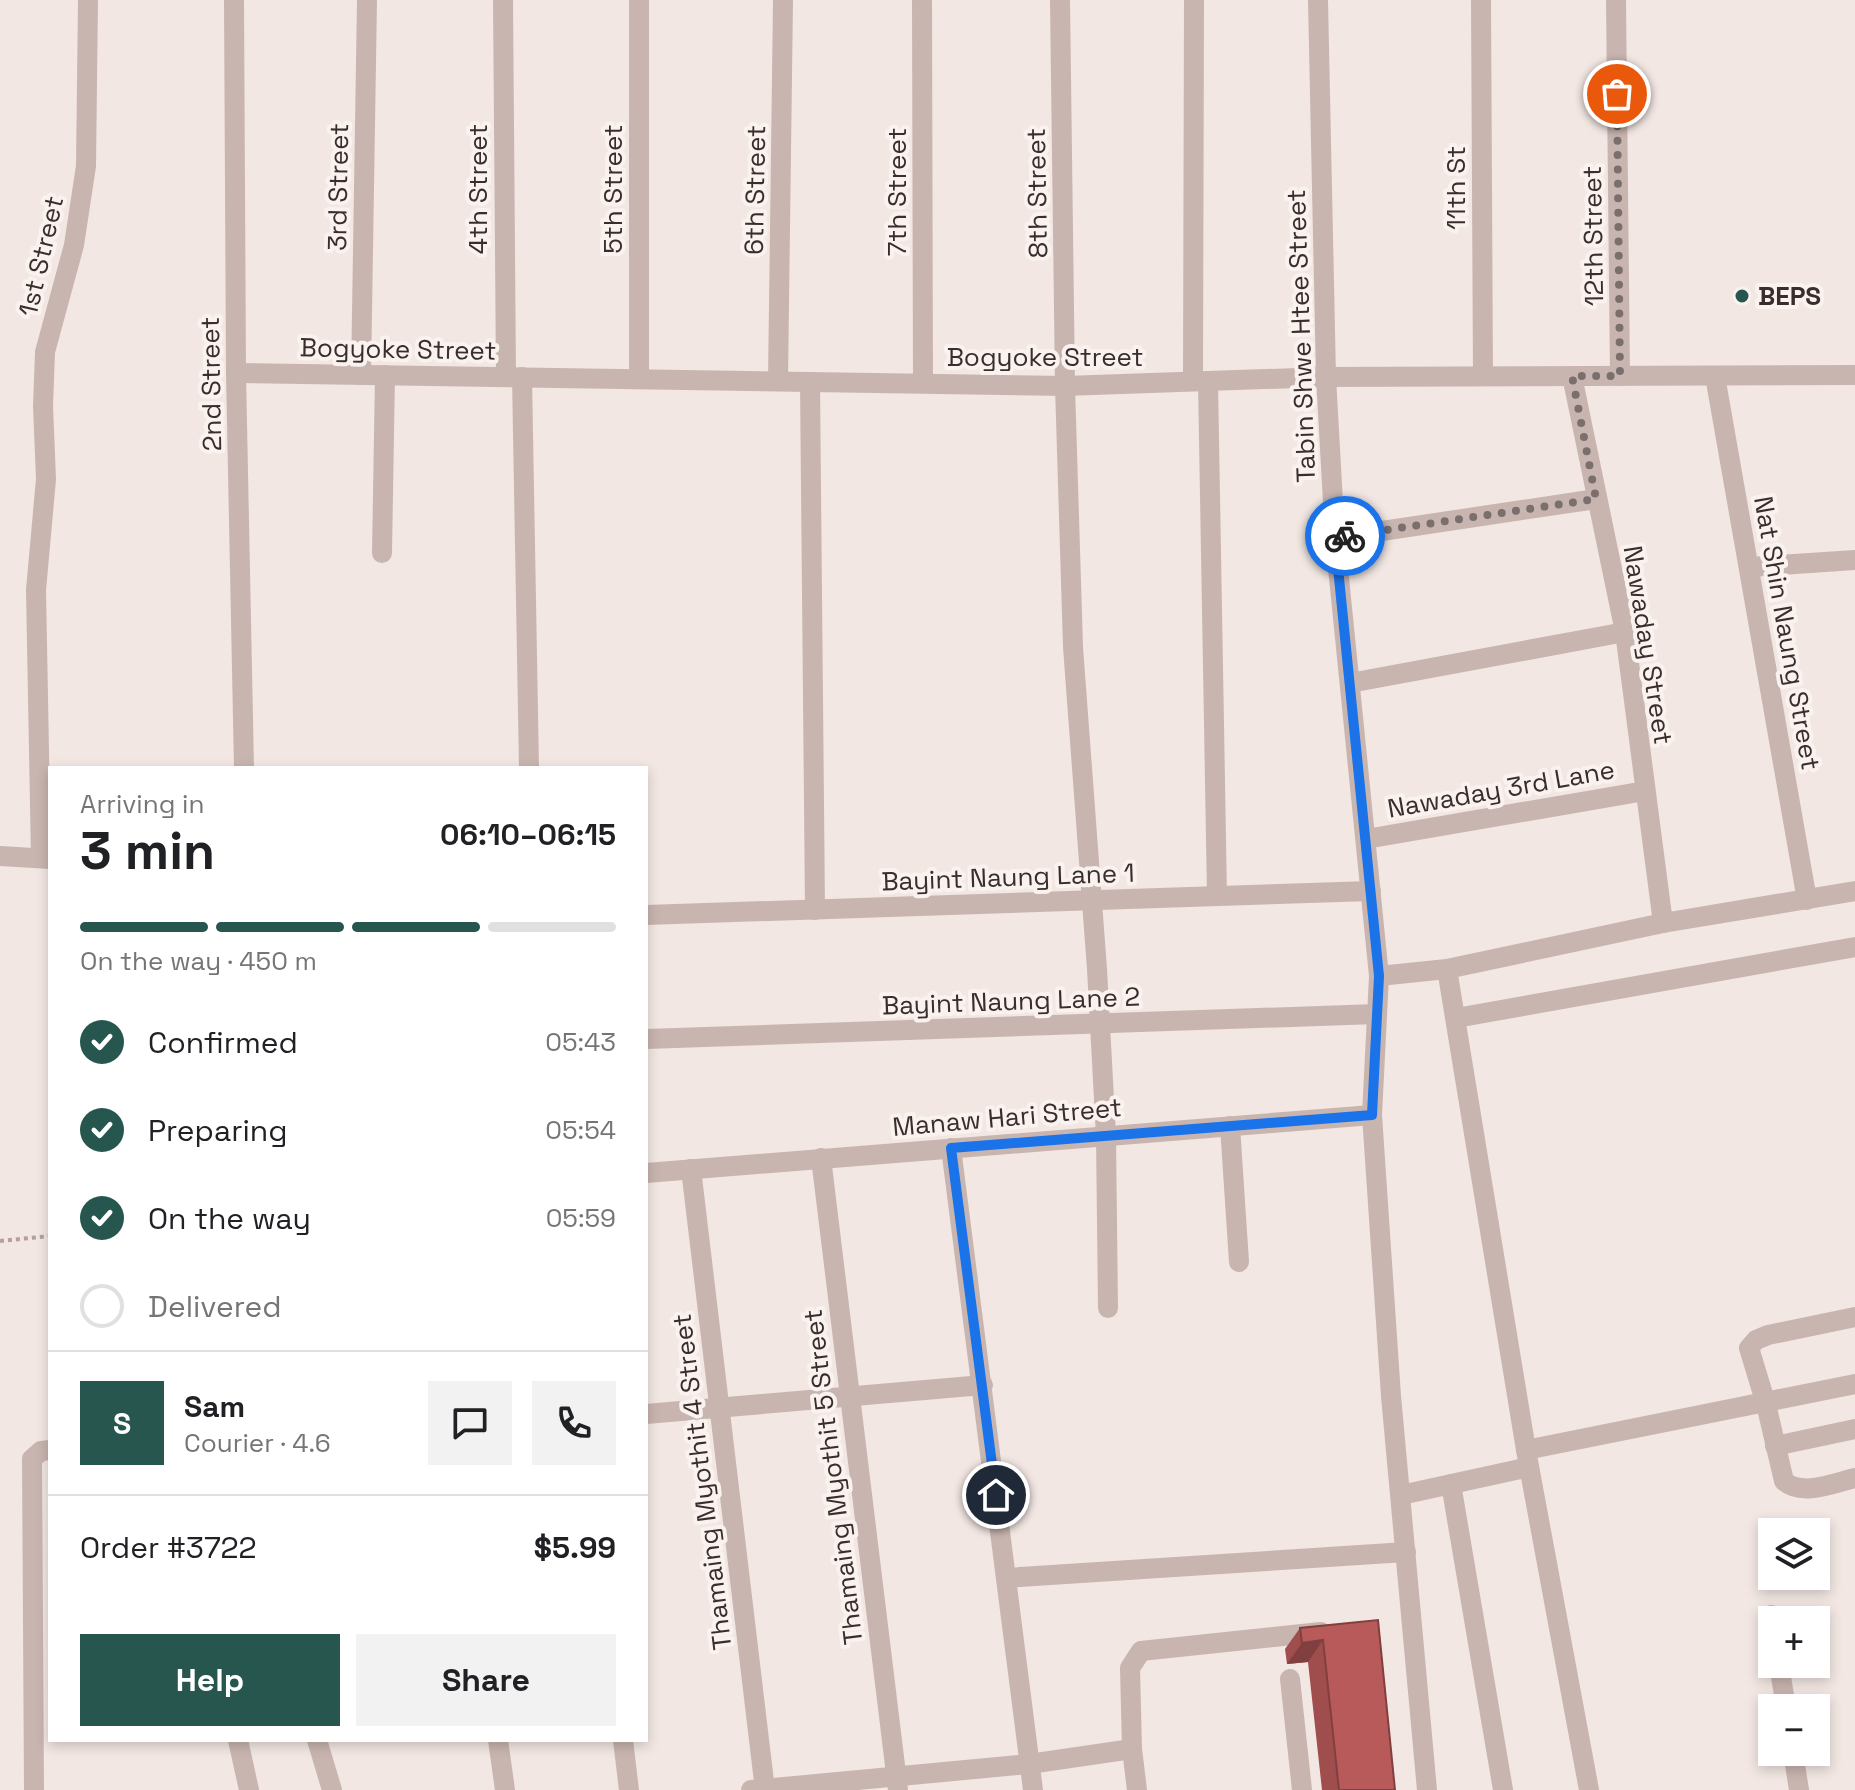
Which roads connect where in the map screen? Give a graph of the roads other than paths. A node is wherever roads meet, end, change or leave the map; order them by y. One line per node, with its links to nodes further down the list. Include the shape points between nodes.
1 (88, 0): 41 (street, 1st Street, via 86,166 74,245 45,352 46,479 36,590)
2 (234, 0): 13 (street, 2nd Street)
3 (367, 0): 14 (street, 3rd Street)
4 (503, 0): 21 (street, 4th Street)
5 (639, 0): 23 (street, 5th Street)
6 (783, 0): 24 (street, 6th Street)
7 (922, 0): 27 (street, 7th Street)
8 (1060, 0): 28 (street, 8th Street)
9 (1194, 0): 25 (street)
10 (1318, 0): 22 (street, Tabin Shwe Htee Street)
11 (1481, 0): 17 (street, 11th St)
12 (1616, 0): 19 (street, 12th Street)
13 (236, 373): 14 (street, Bogyoke Street); 36 (street, 2nd Street)
14 (361, 375): 15 (street, Bogyoke Street)
15 (385, 375): 21 (street, Bogyoke Street); 31 (street)
16 (1855, 375): 20 (street, Bogyoke Street)
17 (1483, 376): 18 (street, Bogyoke Street); 22 (street, Bogyoke Street)
18 (1572, 376): 19 (street, Bogyoke Street); 29 (street, Nawaday Street)
19 (1620, 376): 20 (street, Bogyoke Street)
20 (1715, 376): 33 (street, Nat Shin Naung Street)
21 (514, 377): 23 (street, Bogyoke Street); 37 (street, 4th Street)
22 (1326, 377): 25 (street, Bogyoke Street); 30 (street, Tabin Shwe Htee Street)
23 (639, 379): 24 (street, Bogyoke Street)
24 (778, 381): 26 (street, Bogyoke Street)
25 (1200, 381): 28 (street, Bogyoke Street); 44 (street)
26 (810, 382): 27 (street, Bogyoke Street); 47 (street)
27 (923, 383): 28 (street, Bogyoke Street)
28 (1065, 386): 46 (street, 8th Street, via 1073,647)
29 (1596, 499): 30 (street); 34 (street, Nawaday Street)
30 (1335, 538): 35 (street, Tabin Shwe Htee Street)
31 (382, 553)
32 (1855, 560): 33 (street)
33 (1750, 567): 45 (street, Nat Shin Naung Street)
34 (1625, 632): 35 (street); 38 (street, Nawaday Street)
35 (1350, 683): 39 (street, Tabin Shwe Htee Street)
36 (244, 766)
37 (529, 766)
38 (1645, 791): 39 (street, Nawaday 3rd Lane); 49 (street, Nawaday Street)
39 (1366, 839): 42 (street, Tabin Shwe Htee Street)
40 (0, 856): 41 (street)
41 (43, 858)
42 (1371, 891): 44 (street, Bayint Naung Lane 1); 51 (street, Tabin Shwe Htee Street)
43 (1855, 891): 45 (street)
44 (1217, 896): 46 (street, Bayint Naung Lane 1)
45 (1807, 900): 49 (street)
46 (1091, 901): 47 (street, Bayint Naung Lane 1); 55 (street, 8th Street)
47 (815, 910): 48 (street, Bayint Naung Lane 1)
48 (648, 915)
49 (1663, 923): 52 (street)
50 (1855, 947): 54 (street)
51 (1378, 966): 52 (street); 53 (street, Tabin Shwe Htee Street)
52 (1447, 969): 54 (street)
53 (1377, 1014): 55 (street, Bayint Naung Lane 2); 57 (street, Tabin Shwe Htee Street)
54 (1456, 1018): 76 (street)
55 (1100, 1024): 56 (street, Bayint Naung Lane 2); 59 (street, 8th Street)
56 (648, 1039)
57 (1372, 1115): 58 (street, Manaw Hari Street); 79 (street, Tabin Shwe Htee Street)
58 (1230, 1126): 59 (street, Manaw Hari Street); 64 (street)
59 (1106, 1136): 60 (street, Manaw Hari Street); 65 (street, 8th Street)
60 (951, 1148): 61 (street, Manaw Hari Street); 68 (street)
61 (821, 1158): 62 (street, Manaw Hari Street); 69 (street, Thamaing Myothit 5 Street)
62 (691, 1169): 63 (street, Manaw Hari Street); 71 (street, Thamaing Myothit 4 Street)
63 (648, 1173)
64 (1239, 1262)
65 (1108, 1308)
66 (1855, 1317): 70 (street, via 1768,1335 1751,1344)
67 (1855, 1384): 70 (street)
68 (983, 1385): 69 (street); 82 (street)
69 (849, 1397): 71 (street); 93 (street, Thamaing Myothit 5 Street)
70 (1766, 1404): 74 (street); 76 (street)
71 (720, 1408): 72 (street); 99 (street, Thamaing Myothit 4 Street)
72 (648, 1414)
73 (1855, 1429): 74 (street)
74 (1775, 1446): 77 (street, via 1784,1481 1791,1488)
75 (48, 1450): 81 (street, via 32,1459)
76 (1528, 1459): 78 (street); 105 (street)
77 (1855, 1478)
78 (1451, 1484): 79 (street); 104 (street)
79 (1401, 1495): 80 (street, Tabin Shwe Htee Street)
80 (1406, 1552): 82 (street); 103 (street, Tabin Shwe Htee Street)
81 (42, 1573): 85 (street)
82 (1006, 1578): 91 (street)
83 (1345, 1630): 90 (street, via 1141,1651 1130,1668)
84 (1290, 1679): 102 (street)
85 (42, 1701): 94 (street)
86 (238, 1742): 95 (street)
87 (318, 1742): 96 (street)
88 (498, 1742): 97 (street)
89 (623, 1742): 98 (street)
90 (1132, 1749): 91 (street); 101 (street)
91 (1029, 1764): 93 (street); 100 (street)
92 (1795, 1766): 106 (street)
93 (897, 1783): 99 (street)
94 (34, 1790)
95 (249, 1790)
96 (332, 1790)
97 (505, 1790)
98 (629, 1790)
99 (761, 1790)
100 (1033, 1790)
101 (1137, 1790)
102 (1302, 1790)
103 (1427, 1790)
104 (1503, 1790)
105 (1589, 1790)
106 (1799, 1790)

